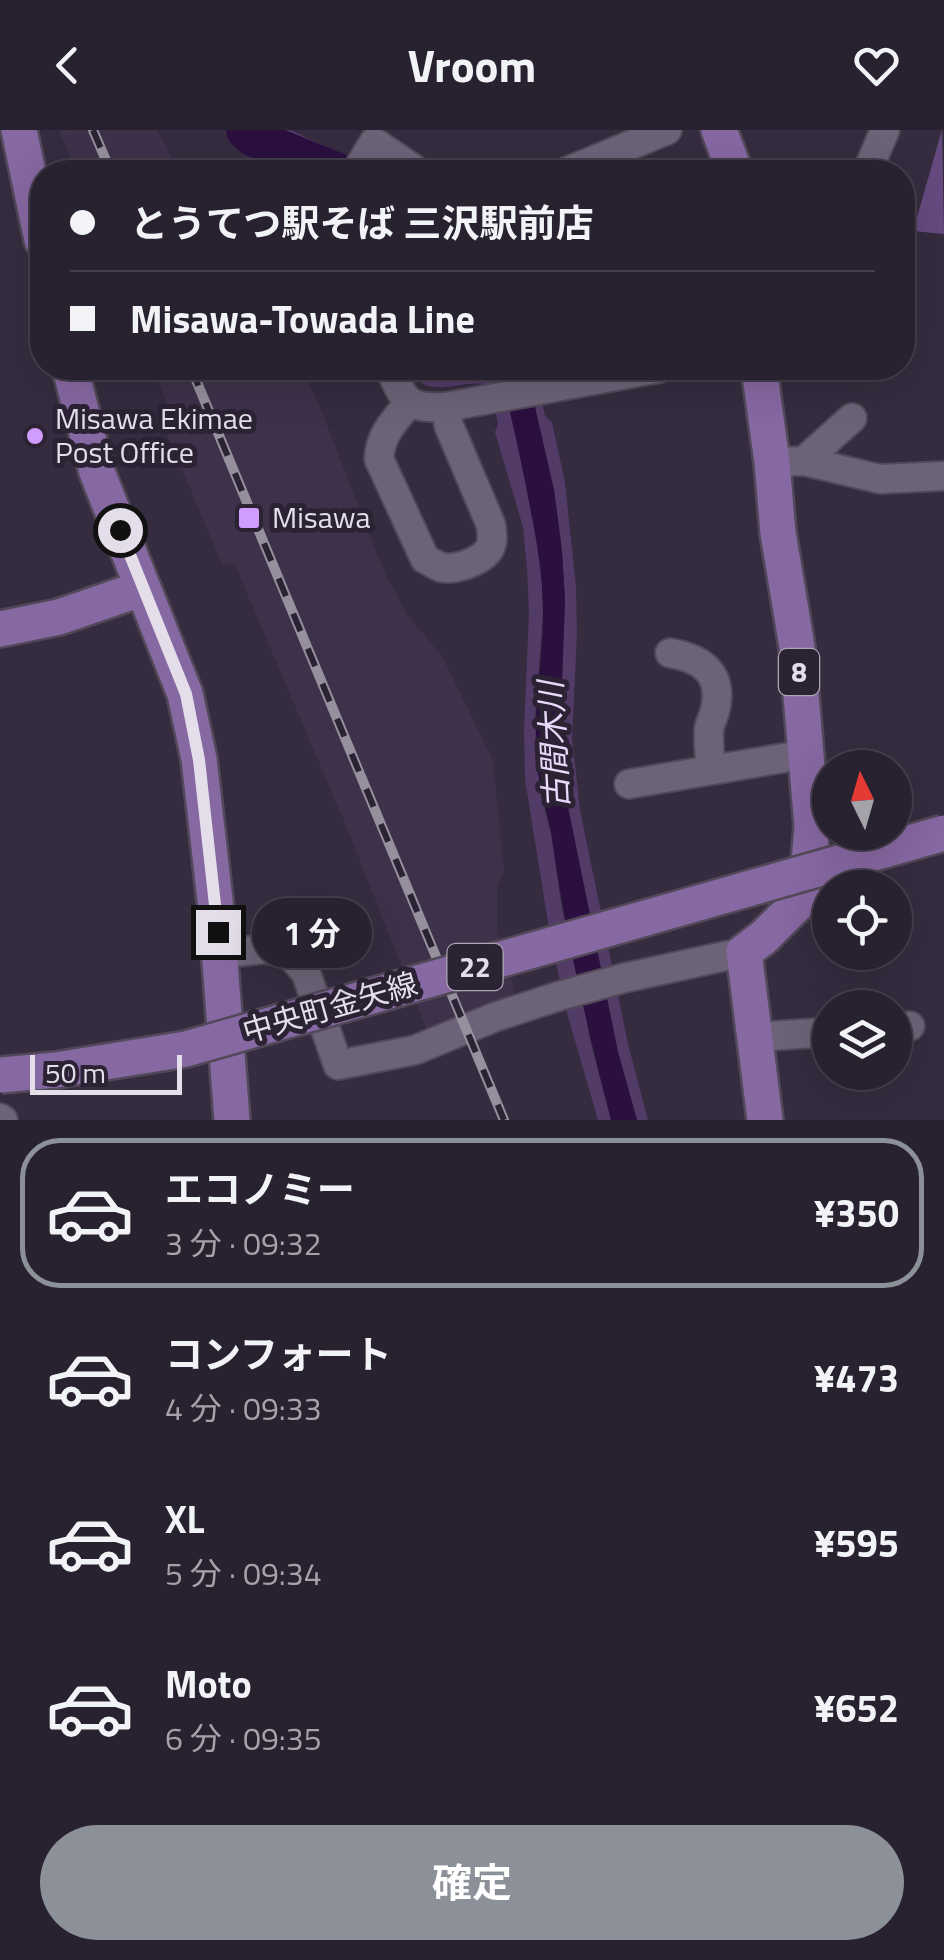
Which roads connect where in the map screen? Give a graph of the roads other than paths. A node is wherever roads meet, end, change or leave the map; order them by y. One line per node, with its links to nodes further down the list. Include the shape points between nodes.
1 (19, 130): 10 (main road)
2 (348, 130): 6 (street)
3 (668, 130): 7 (street)
4 (719, 130): 8 (main road)
5 (886, 130): 9 (street)
6 (371, 150)
7 (595, 160)
8 (730, 160)
9 (873, 160)
10 (30, 183)
11 (73, 380): 20 (main road, via 97,472)
12 (395, 380): 15 (street)
13 (591, 380): 16 (street)
14 (763, 380): 18 (main road, 8)
15 (409, 403): 16 (street); 16 (street, via 386,431 379,459 425,559 454,568 478,558 493,539)
16 (446, 407)
17 (852, 418): 18 (street)
18 (788, 462): 19 (street, via 880,479); 23 (main road, 8, via 778,533)
19 (944, 476)
20 (143, 588): 21 (main road, via 59,617); 28 (main road, via 186,694)
21 (0, 628)
22 (670, 653): 24 (street, via 688,656 713,674)
23 (807, 754): 24 (street); 27 (main road, 8, via 807,885 798,903)
24 (711, 770): 25 (street)
25 (629, 784)
26 (944, 833): 31 (main road, 中央町金矢線 / 22, bridge, via 186,1049)
27 (744, 952): 28 (street, via 612,981 415,1050 338,1065 306,973 294,958 264,949); 30 (main road)
28 (220, 954): 32 (main road)
29 (812, 1033): 30 (street)
30 (755, 1037): 33 (main road)
31 (0, 1075)
32 (232, 1120)
33 (765, 1120)

